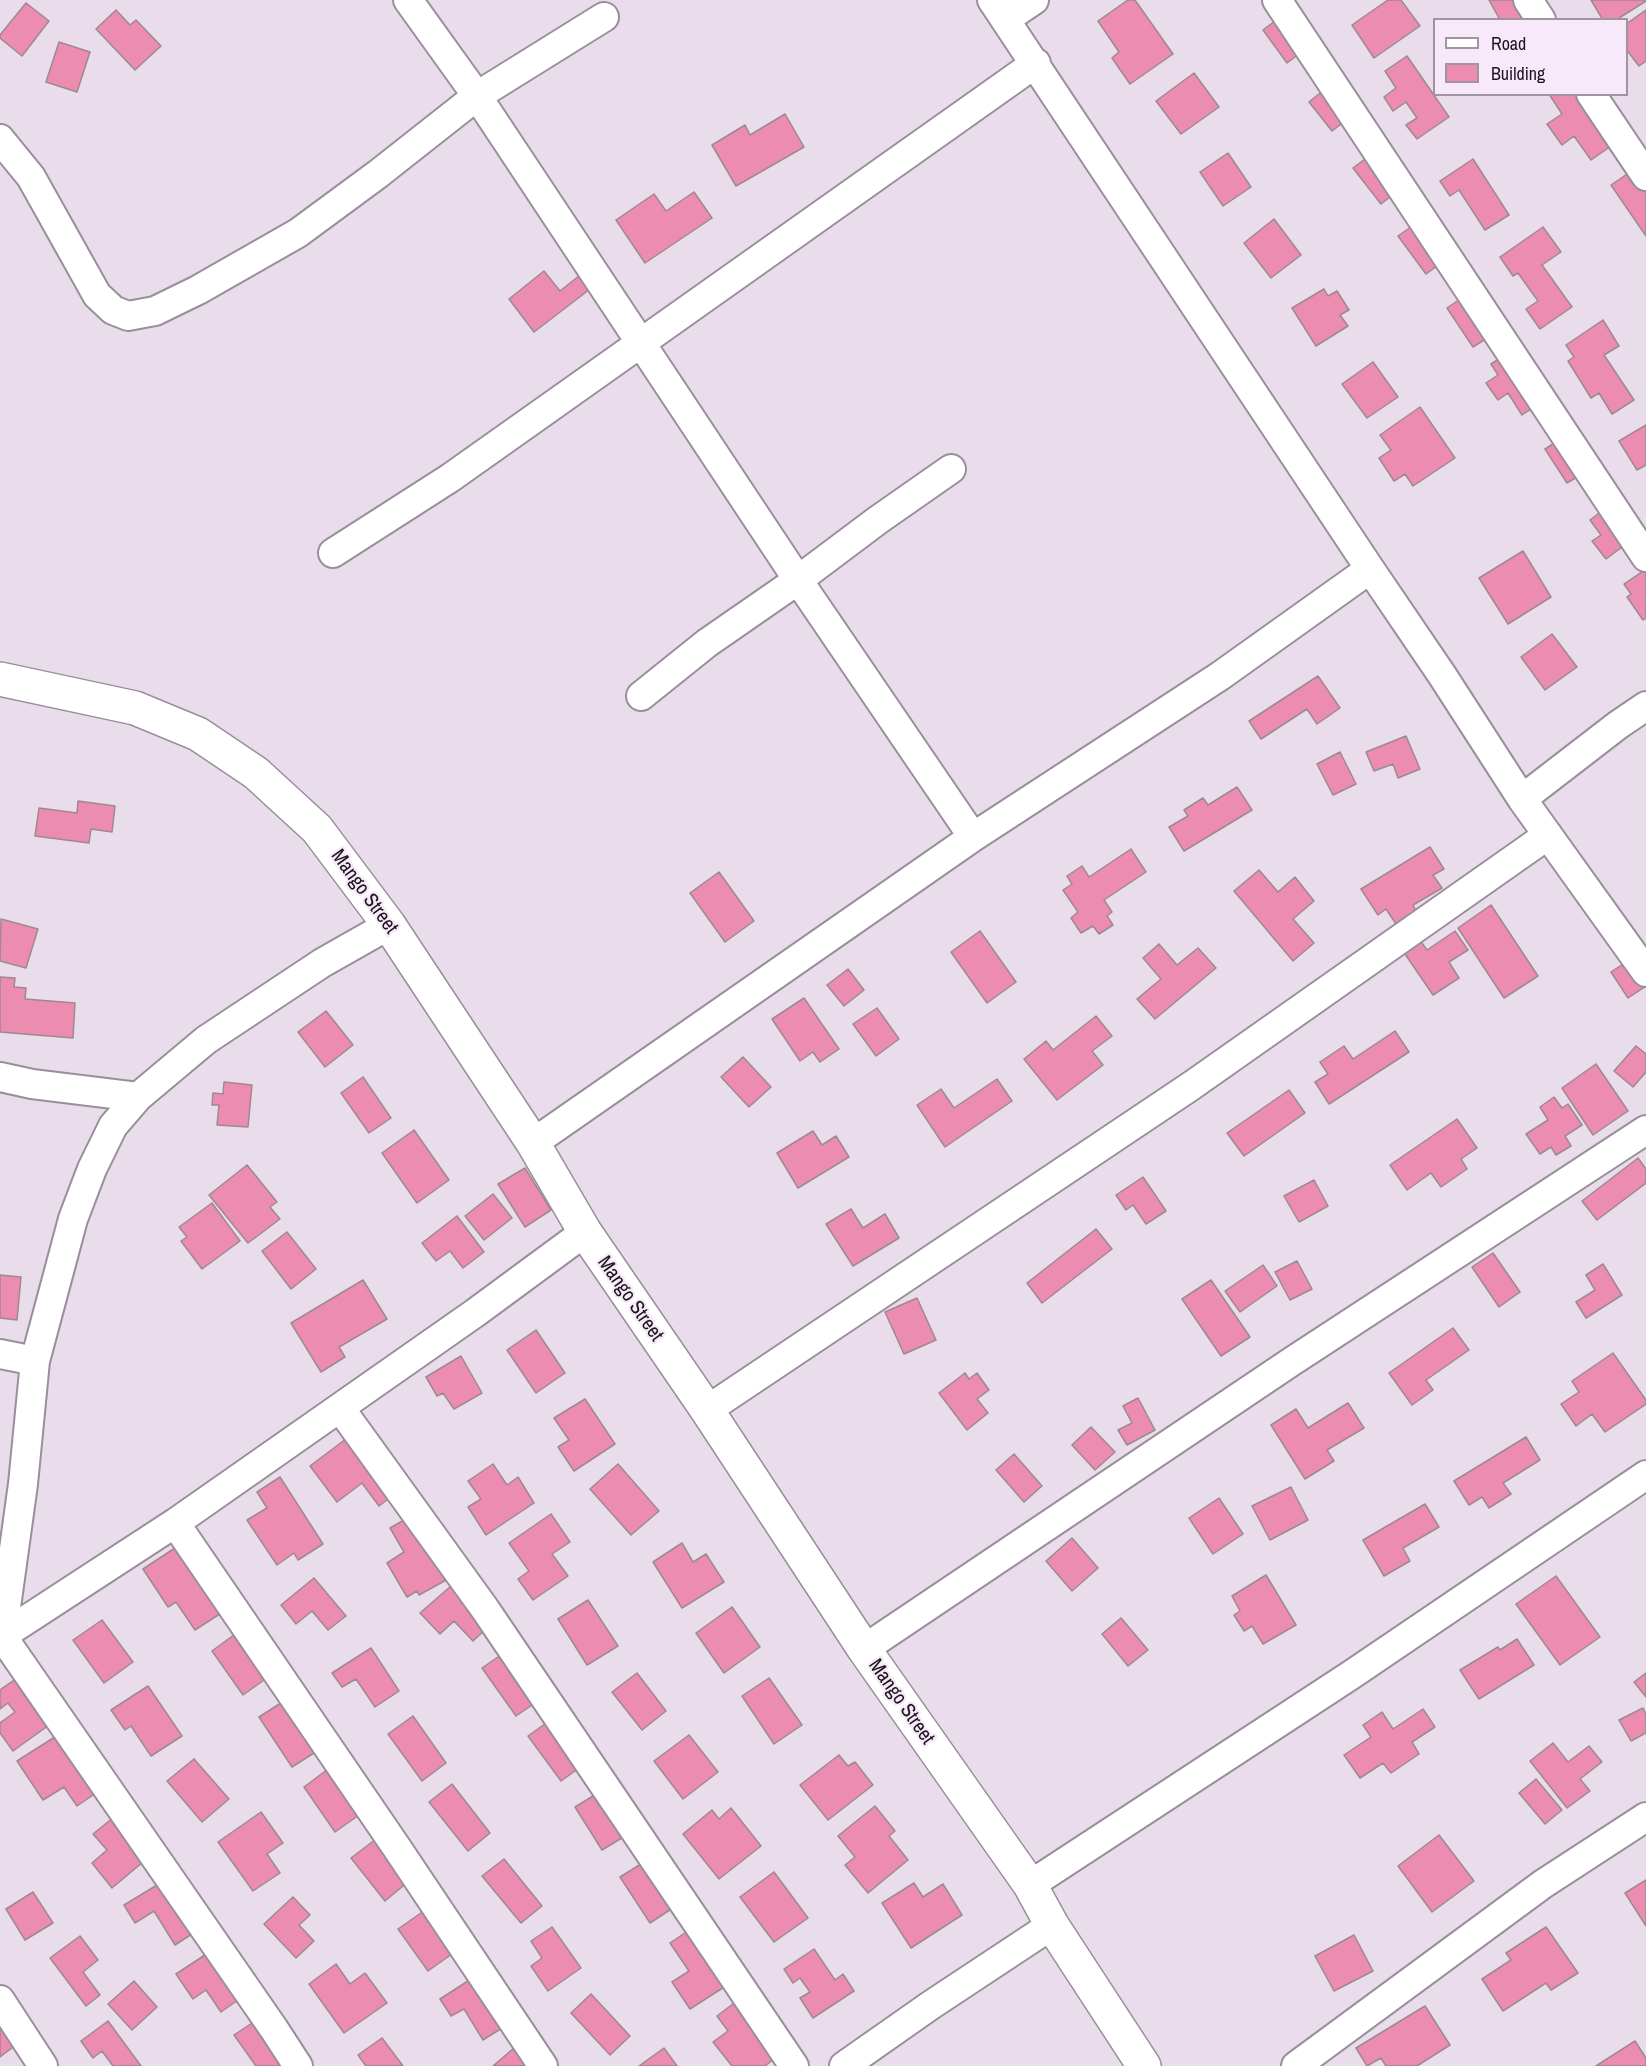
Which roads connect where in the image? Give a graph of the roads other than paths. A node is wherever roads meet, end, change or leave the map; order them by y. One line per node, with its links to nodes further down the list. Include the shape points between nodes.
1 (408, 0): 9 (street)
2 (1034, 0): 5 (street)
3 (1277, 0): 16 (street)
4 (1528, 0): 7 (street)
5 (999, 10): 8 (street)
6 (604, 17): 9 (street)
7 (1540, 18)
8 (1035, 63): 13 (street); 17 (street)
9 (477, 96): 11 (street, via 298,232 198,290 155,311 128,316 113,310 97,296 31,177); 13 (street)
10 (1592, 96): 12 (street)
11 (0, 139)
12 (1646, 176)
13 (642, 342): 15 (street, via 450,478); 18 (street)
14 (951, 469): 18 (street)
15 (333, 553)
16 (1646, 557)
17 (1370, 570): 22 (street); 24 (street, via 1220,676)
18 (798, 580): 20 (street, via 707,643); 24 (street)
19 (0, 679): 25 (main road, Mango Street, via 135,708 198,734 256,773 317,829)
20 (641, 696)
21 (1646, 706): 22 (street)
22 (1522, 799): 23 (street)
23 (1548, 835): 26 (street); 35 (street, via 1191,1086)
24 (973, 837): 30 (street)
25 (389, 925): 28 (street, via 322,963 206,1040); 30 (main road, Mango Street)
26 (1646, 972)
27 (0, 1077): 28 (street)
28 (138, 1098): 33 (street, via 113,1126 92,1169 74,1219)
29 (1646, 1130): 39 (street)
30 (532, 1143): 31 (main road, Mango Street)
31 (585, 1232): 34 (street); 35 (main road, Mango Street)
32 (0, 1354): 33 (street)
33 (35, 1361): 38 (street, via 23,1484)
34 (340, 1408): 37 (street); 47 (street, via 485,1609)
35 (707, 1410): 39 (main road, Mango Street)
36 (1646, 1475): 41 (street, via 1351,1675)
37 (175, 1523): 38 (street); 46 (street)
38 (1, 1636): 45 (street)
39 (864, 1648): 41 (main road, Mango Street)
40 (1646, 1817): 50 (street, via 1543,1884)
41 (1030, 1885): 42 (main road, Mango Street)
42 (1052, 1925): 48 (street); 49 (main road, Mango Street)
43 (0, 2000): 44 (street)
44 (43, 2066)
45 (298, 2066)
46 (543, 2066)
47 (794, 2066)
48 (844, 2066)
49 (1144, 2066)
50 (1296, 2066)

